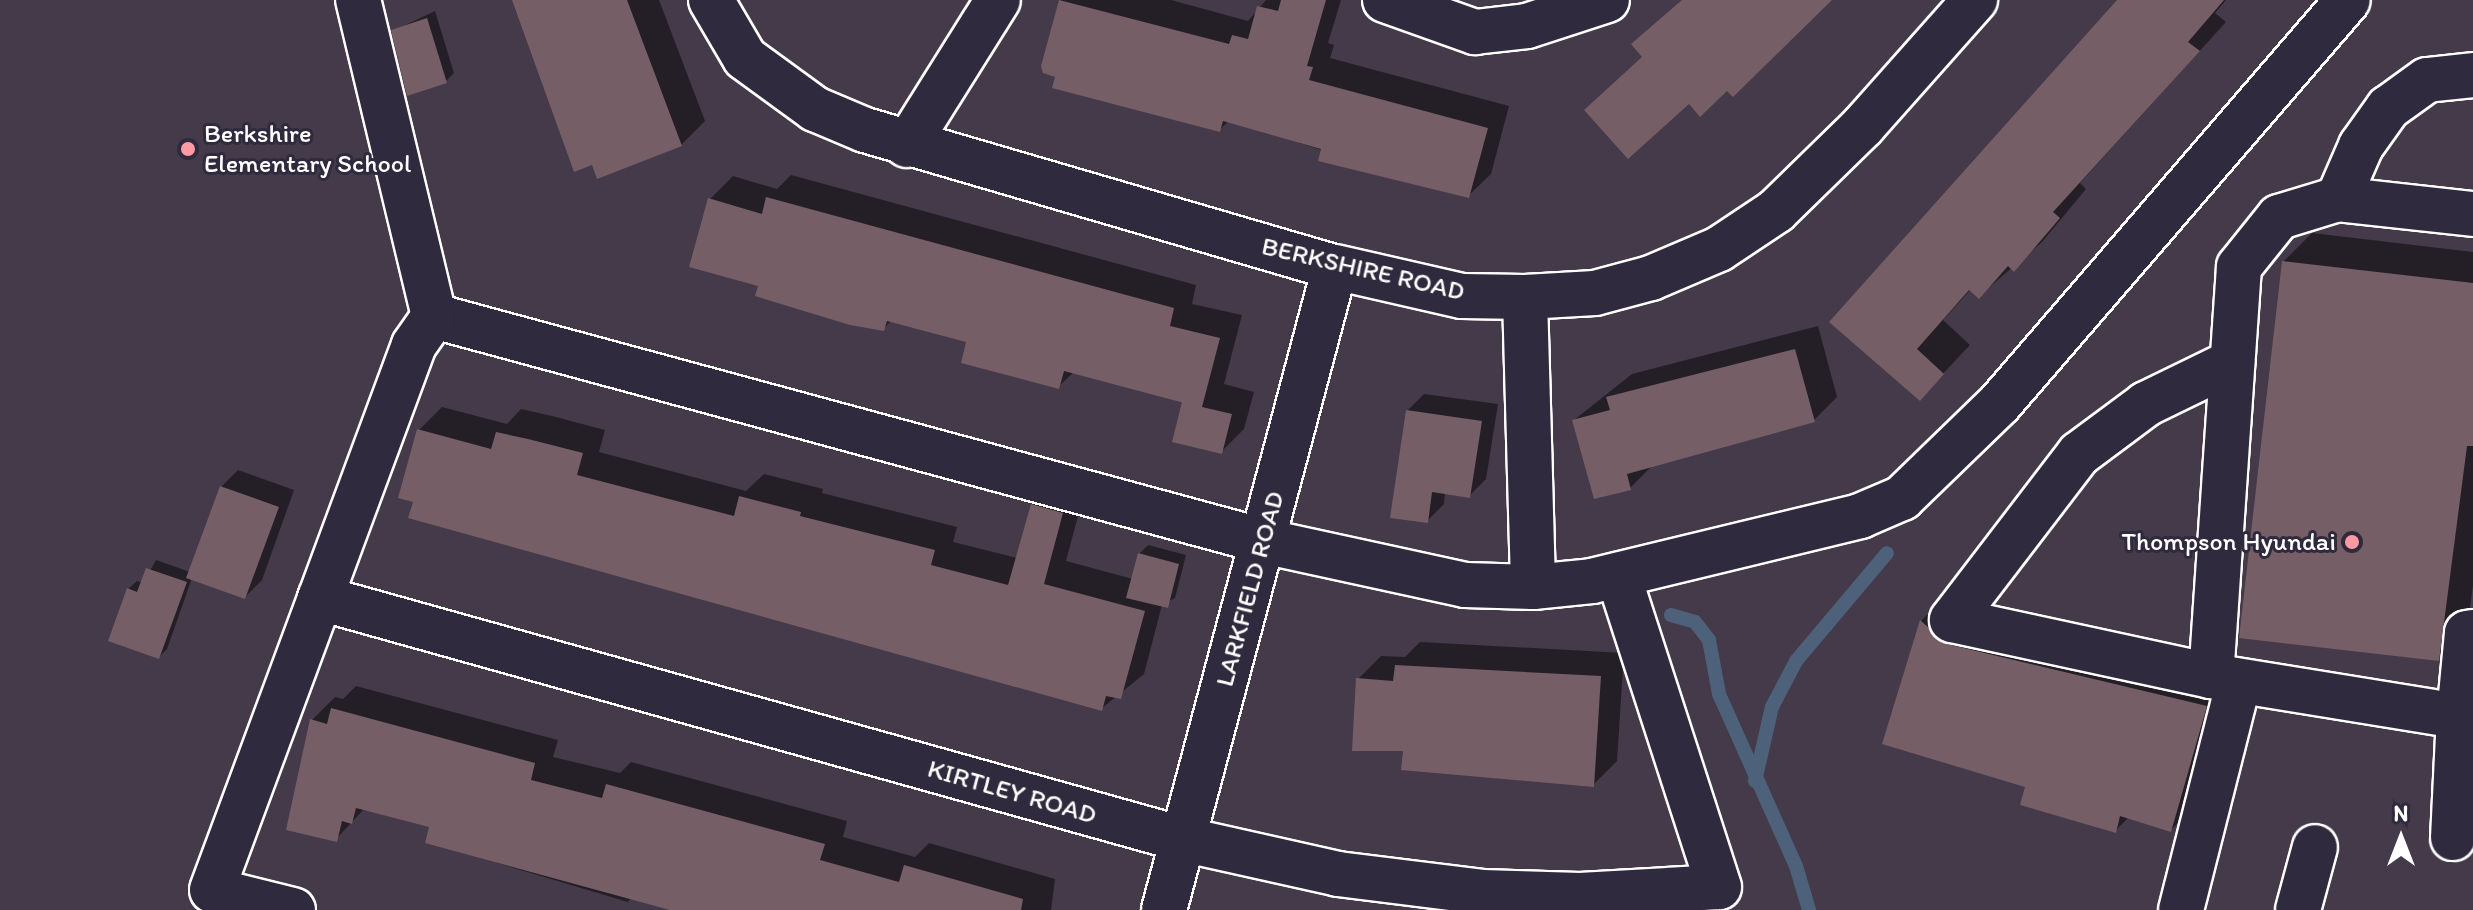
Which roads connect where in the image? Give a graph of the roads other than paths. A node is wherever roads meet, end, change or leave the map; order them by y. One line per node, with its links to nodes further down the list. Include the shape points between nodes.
1 (358, 0): 14 (street)
2 (711, 0): 9 (street, BERKSHIRE ROAD, via 745,58 776,82 815,109)
3 (998, 0): 9 (street)
4 (1385, 0): 5 (street, via 1475,32 1527,26)
5 (1607, 0)
6 (1975, 0): 13 (street, BERKSHIRE ROAD, via 1853,137 1776,211 1719,249 1651,278 1595,293)
7 (2348, 0): 17 (street, via 2000,403 1902,498 1860,516)
8 (2473, 75): 10 (street, via 2427,80 2388,108 2361,146)
9 (907, 145): 12 (street, BERKSHIRE ROAD)
10 (2338, 199): 11 (street); 15 (street, via 2279,217 2239,267)
11 (2473, 214)
12 (1335, 267): 13 (street, BERKSHIRE ROAD, via 1462,296); 16 (street, LARKFIELD ROAD)
13 (1525, 297): 18 (street)
14 (434, 316): 16 (street); 19 (street, via 414,345)
15 (2232, 362): 21 (street); 21 (street, via 2146,404 2079,454 1952,620)
16 (1263, 541): 18 (street, via 1465,585); 24 (street, LARKFIELD ROAD)
17 (1618, 575): 18 (street); 24 (street, KIRTLEY ROAD, via 1719,887 1580,895 1482,892 1338,874)
18 (1533, 587)
19 (320, 598): 24 (street, KIRTLEY ROAD); 26 (street, via 212,890)
20 (2473, 632): 22 (street, via 2467,633)
21 (2225, 679): 22 (street); 28 (street)
22 (2459, 716): 23 (street)
23 (2453, 838)
24 (1182, 839): 27 (street, LARKFIELD ROAD)
25 (2315, 847): 29 (street)
26 (293, 910)
27 (1164, 910)
28 (2181, 910)
29 (2298, 910)

